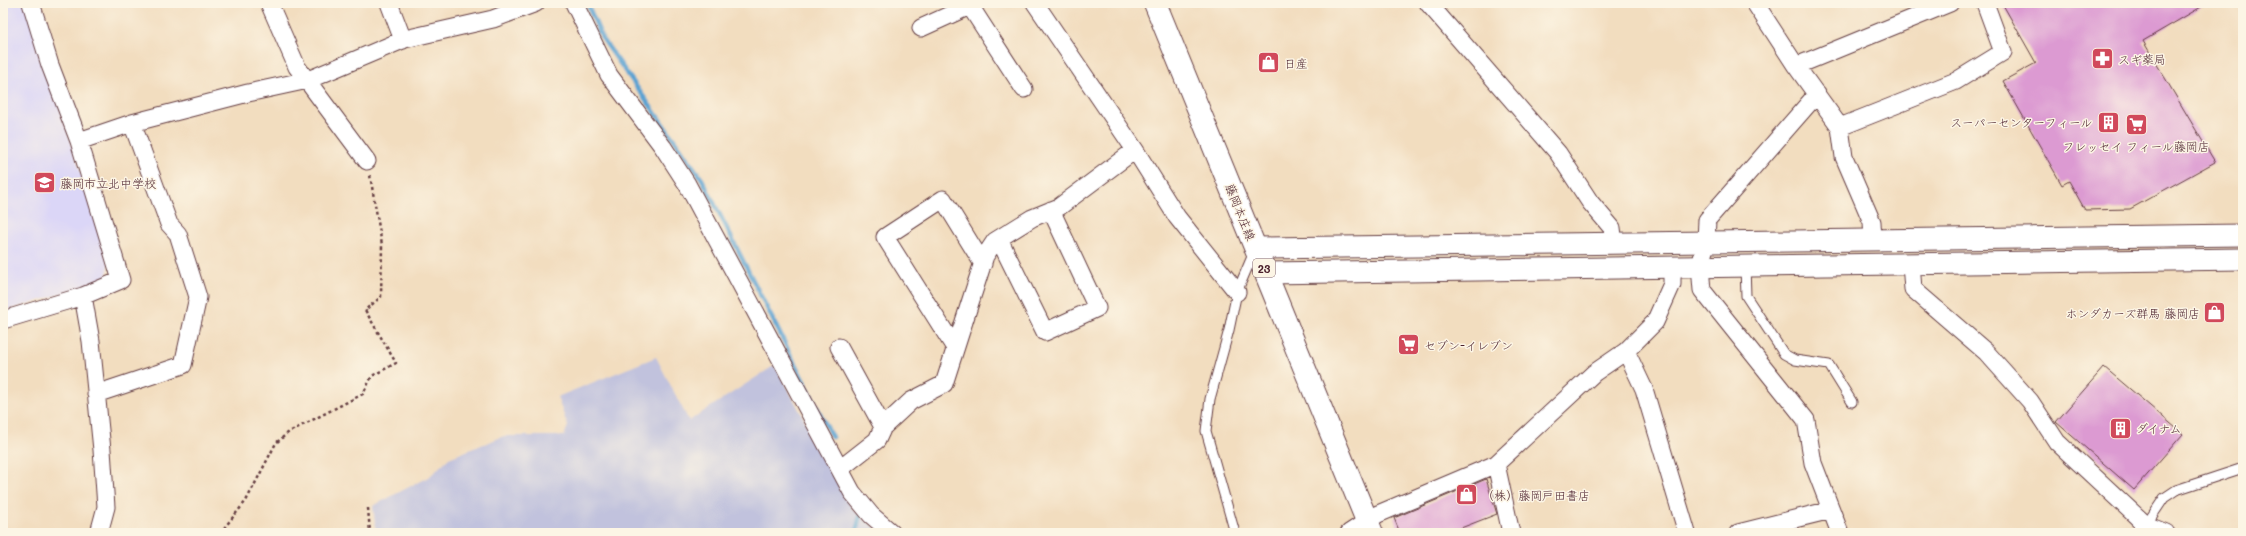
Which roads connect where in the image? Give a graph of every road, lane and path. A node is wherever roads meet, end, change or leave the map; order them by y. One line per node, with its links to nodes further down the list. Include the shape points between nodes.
1 (32, 3): 21 (street, via 50,65)
2 (269, 3): 16 (street, via 297,68)
3 (389, 3): 14 (street)
4 (536, 3): 14 (street, via 493,19)
5 (574, 3): 49 (street, via 609,75 663,147 687,184)
6 (1035, 3): 22 (street)
7 (1155, 3): 30 (main road, 藤岡本庄線 / 23)
8 (1428, 3): 29 (street, via 1558,153 1590,202 1612,228)
9 (1755, 3): 15 (street)
10 (1950, 3): 15 (street)
11 (1985, 3): 20 (street, via 2003,52 1956,81)
12 (973, 4): 13 (street); 17 (street)
13 (921, 28)
14 (403, 40): 16 (street)
15 (1796, 66): 18 (street)
16 (308, 80): 19 (street); 23 (street)
17 (1024, 89)
18 (1817, 94): 20 (street); 28 (street, via 1707,220)
19 (132, 124): 21 (street); 44 (street, via 169,224 178,234 198,297 183,365)
20 (1840, 127): 27 (street, via 1844,157 1872,222)
21 (79, 141): 39 (street, via 121,280)
22 (1135, 150): 24 (street, via 1073,197); 38 (street, via 1177,217)
23 (367, 161): 55 (path, via 382,244 381,297 365,310 396,363 372,376 363,394 289,432 276,443 246,501)
24 (1051, 210): 26 (street, via 1032,218); 26 (street, via 1097,308 1044,332)
25 (2243, 235): 27 (street)
26 (999, 239): 32 (street, via 995,241)
27 (1873, 240): 28 (street)
28 (1706, 242): 29 (street); 36 (street)
29 (1614, 243): 30 (street)
30 (1256, 248): 37 (main road, 藤岡本庄線 / 23); 38 (lane)
31 (2243, 259): 33 (street)
32 (982, 264): 42 (street); 42 (street, via 943,199 885,237)
33 (1911, 264): 34 (street); 53 (street, via 1913,290 1986,352 2030,401 2057,442)
34 (1744, 266): 36 (street); 45 (lane, via 1746,296 1784,354 1795,360 1829,365)
35 (1672, 267): 36 (street); 37 (street); 43 (street, via 1672,284 1655,322)
36 (1700, 267): 51 (street, via 1702,290 1806,420 1814,463)
37 (1266, 274): 52 (main road, 藤岡本庄線 / 23)
38 (1237, 292): 58 (lane, via 1210,399 1206,431)
39 (82, 296): 40 (street); 44 (street, via 91,341)
40 (3, 320)
41 (839, 347): 46 (street)
42 (955, 348): 46 (street, via 944,384 911,401)
43 (1626, 351): 47 (street, via 1594,373); 61 (street, via 1644,389)
44 (96, 394): 54 (street, via 106,507)
45 (1852, 402)
46 (883, 426): 49 (street, via 877,440)
47 (1496, 464): 52 (street); 60 (street)
48 (2243, 468): 53 (lane, via 2176,490 2164,498)
49 (840, 469): 57 (street, via 852,492 871,515)
50 (368, 508): 56 (path)
51 (1832, 510): 62 (street); 63 (street)
52 (1369, 526): 59 (street)
53 (2144, 529): 64 (street)
54 (99, 533)
55 (220, 533)
56 (370, 533)
57 (892, 533)
58 (1235, 533)
59 (1349, 533)
60 (1511, 533)
61 (1688, 533)
62 (1738, 533)
63 (1840, 533)
64 (2166, 533)

